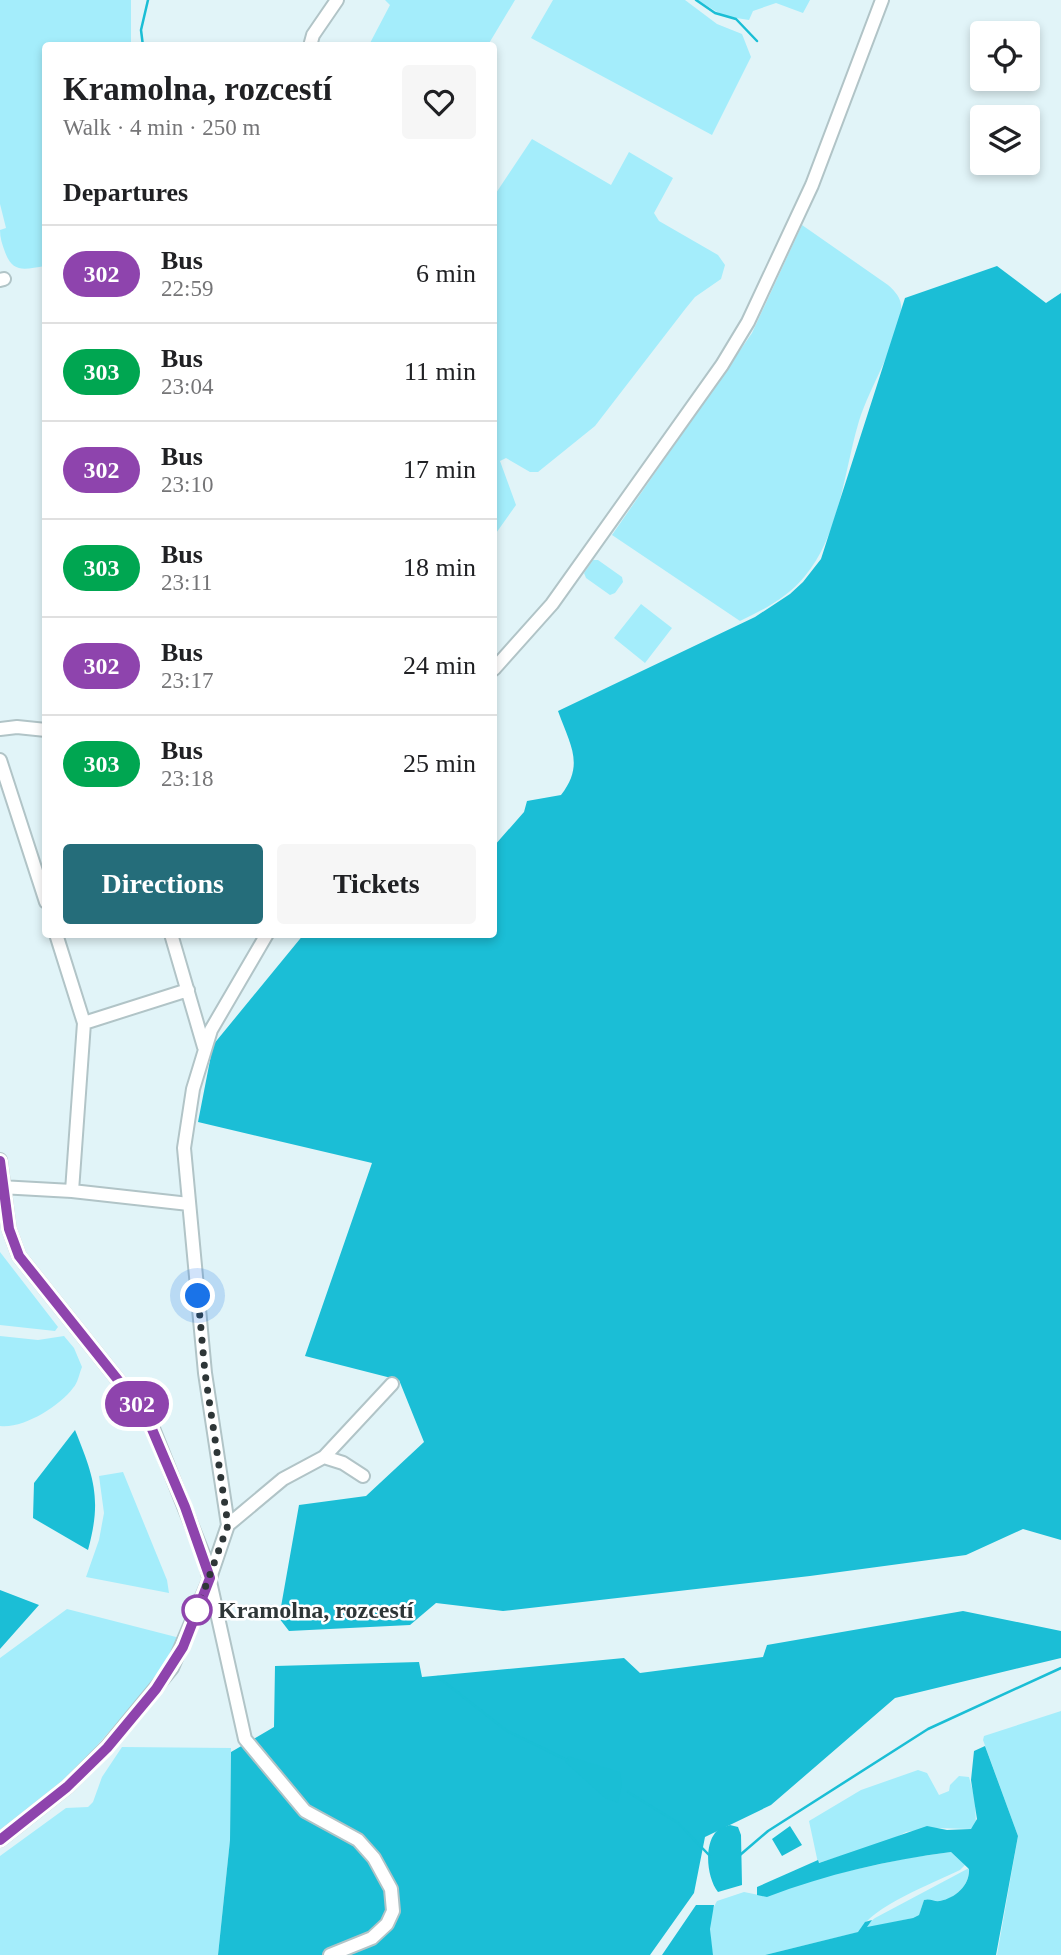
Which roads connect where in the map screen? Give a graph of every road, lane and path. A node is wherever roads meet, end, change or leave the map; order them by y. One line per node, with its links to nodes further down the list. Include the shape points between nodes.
1 (337, 0): 3 (street)
2 (882, 0): 4 (street, via 812,185 748,322 722,366 558,595)
3 (311, 42)
4 (497, 666)
5 (0, 729): 6 (street)
6 (42, 730)
7 (0, 760): 8 (street)
8 (42, 890)
9 (57, 938): 13 (street)
10 (172, 938): 12 (street)
11 (265, 938): 14 (street)
12 (188, 990): 13 (street); 14 (street)
13 (84, 1023): 17 (street)
14 (205, 1047): 18 (street, via 184,1148)
15 (0, 1160): 16 (street)
16 (1, 1187): 17 (street); 23 (street, via 19,1256 146,1415)
17 (72, 1191): 18 (street)
18 (189, 1204): 22 (street, via 205,1373)
19 (392, 1384): 20 (street)
20 (324, 1457): 21 (street); 22 (street, via 284,1479)
21 (363, 1476)
22 (228, 1525): 23 (street)
23 (210, 1578): 24 (street, via 183,1647 156,1689 67,1787); 25 (street, via 245,1739 304,1811 358,1840 391,1889 393,1911 387,1924 372,1938)
24 (0, 1840)
25 (330, 1955)

